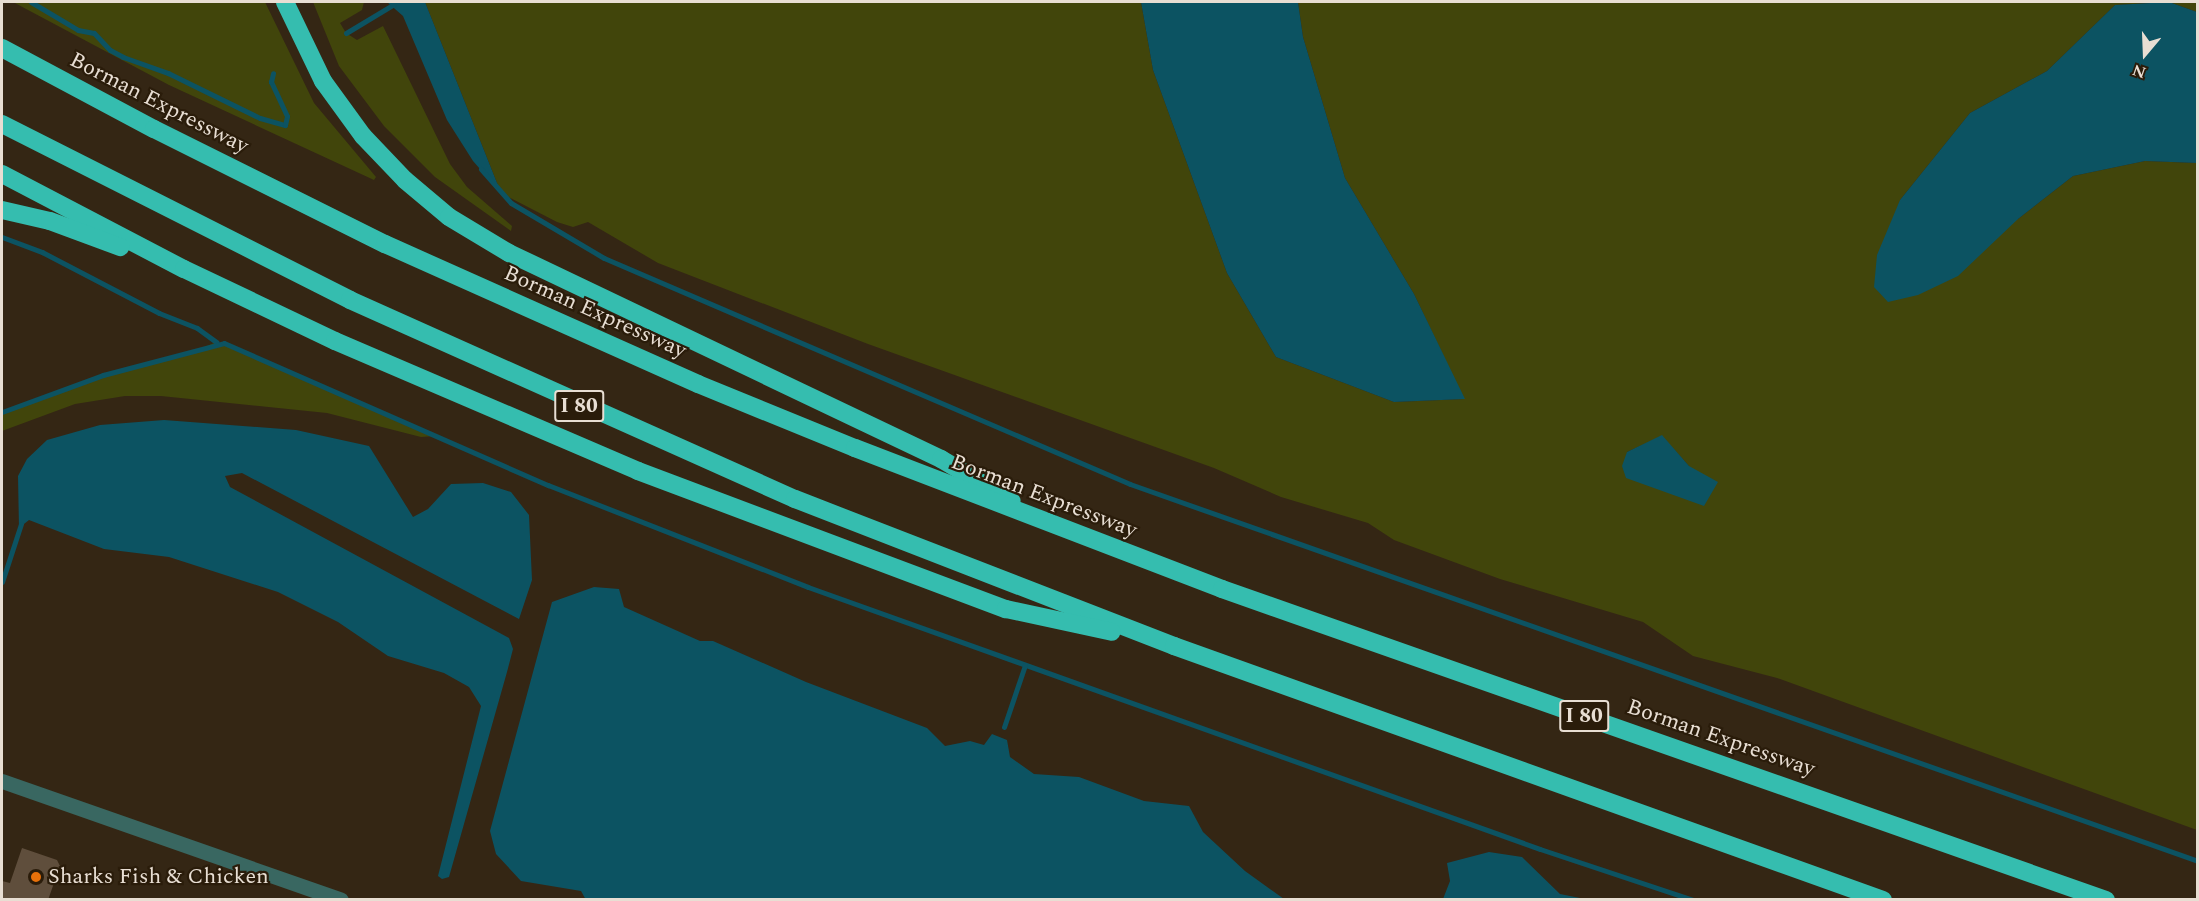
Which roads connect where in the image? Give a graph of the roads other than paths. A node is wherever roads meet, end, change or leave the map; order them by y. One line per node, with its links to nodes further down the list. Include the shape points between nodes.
1 (285, 2): 7 (highway, via 323,81 363,136 405,180 449,217 509,253 941,459)
2 (2, 48): 7 (highway, Borman Expressway / I 80, via 165,135 527,309 698,384)
3 (2, 124): 8 (highway, I 80, via 350,300 614,421 795,499)
4 (2, 174): 6 (highway)
5 (2, 210): 6 (highway, via 50,221)
6 (184, 269): 8 (highway, via 335,341 531,426 789,529 1006,609)
7 (1063, 531): 12 (highway, Borman Expressway / I 80)
8 (1174, 646): 11 (highway, I 80)
9 (2, 781): 10 (street)
10 (341, 900)
11 (1883, 900)
12 (2106, 900)

